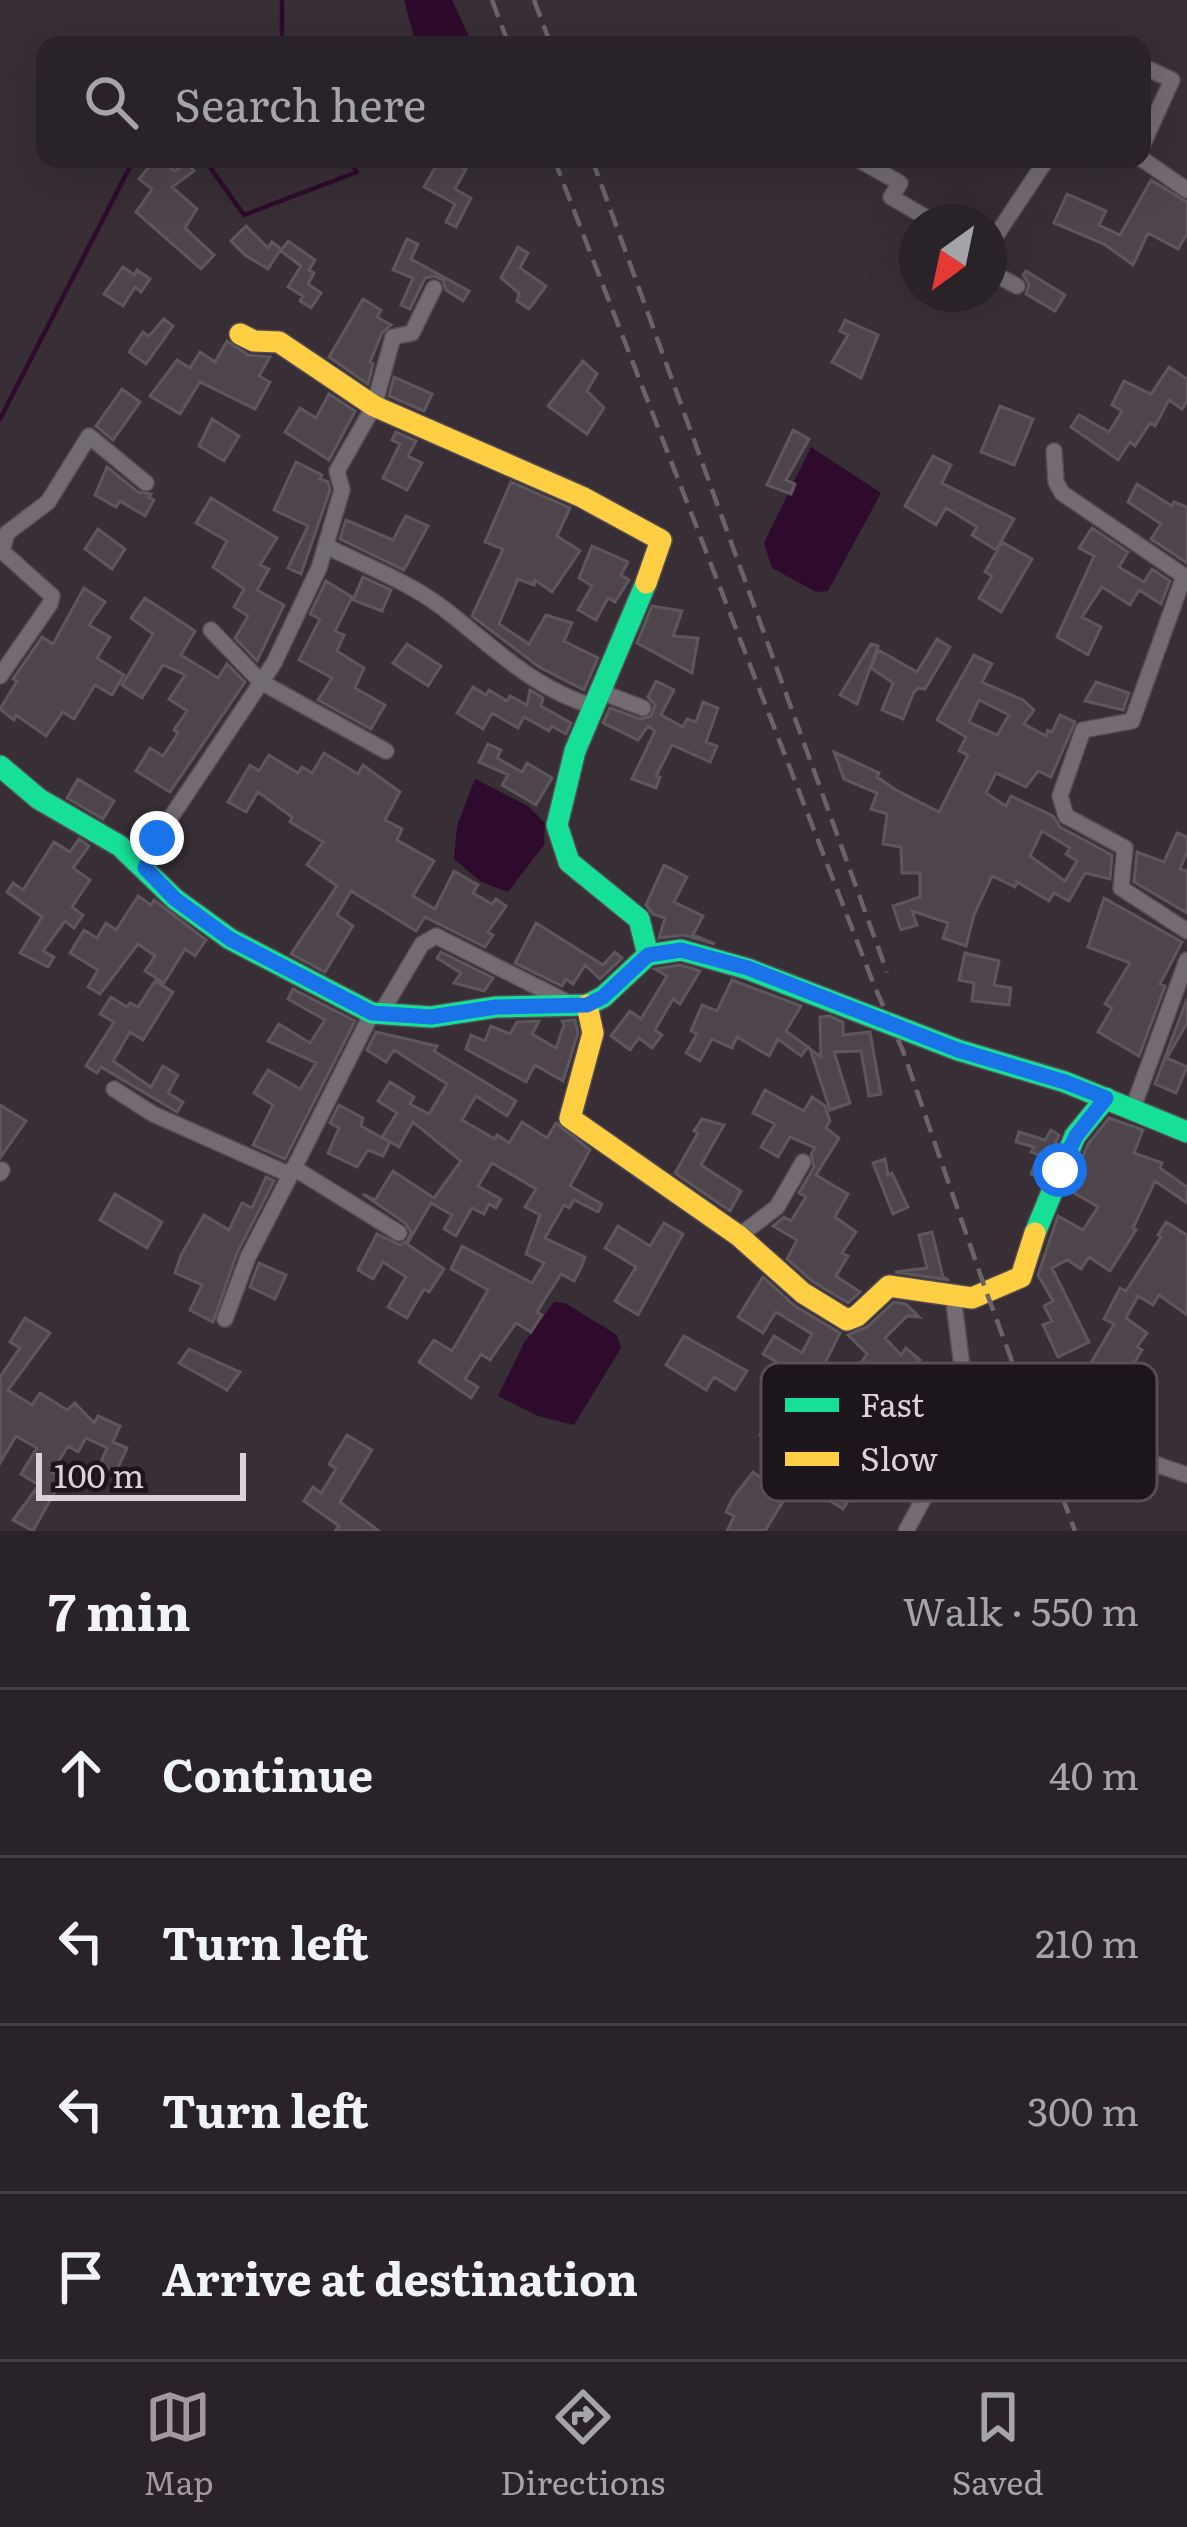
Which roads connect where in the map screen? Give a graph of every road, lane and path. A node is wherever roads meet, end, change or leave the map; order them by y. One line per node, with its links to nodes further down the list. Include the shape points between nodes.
1 (1151, 70): 2 (street, via 1172,80)
2 (1151, 126)
3 (1151, 165): 6 (street)
4 (873, 168): 7 (street, via 900,183 891,197)
5 (1041, 168): 8 (street)
6 (1187, 190)
7 (903, 204)
8 (1007, 219)
9 (1007, 281): 10 (street)
10 (1017, 286)
11 (434, 288): 13 (street, via 412,333 393,337)
12 (240, 334): 13 (street, via 282,344)
13 (374, 406): 16 (street, via 337,470 342,490); 21 (street, via 661,540)
14 (1054, 451): 17 (street, via 1061,493)
15 (146, 483): 19 (street, via 89,436 48,502 7,532 2,551 52,596)
16 (326, 546): 20 (street); 21 (street, via 440,606 556,692 593,706)
17 (1185, 577): 26 (street, via 1132,722 1083,730 1060,796 1066,816 1125,848 1121,888)
18 (212, 630): 20 (street)
19 (0, 676)
20 (261, 682): 23 (street); 25 (street)
21 (598, 700): 22 (street, via 612,694); 27 (street, via 557,825 569,862 639,919)
22 (643, 708)
23 (386, 751)
24 (0, 766): 25 (street)
25 (145, 868): 30 (street, via 230,939)
26 (1187, 931)
27 (648, 955): 29 (street, via 603,997); 32 (street, via 681,950 748,968)
28 (1187, 960): 33 (street)
29 (581, 1005): 30 (street, via 431,1017); 30 (street, via 436,936 422,944); 38 (street, via 592,1033 570,1118)
30 (376, 1013): 36 (street)
31 (114, 1089): 36 (street, via 273,1169)
32 (1106, 1098): 33 (street); 39 (street, via 1076,1136 1021,1277 972,1298)
33 (1133, 1108): 34 (street)
34 (1187, 1132)
35 (803, 1162): 38 (street, via 777,1207)
36 (294, 1168): 37 (street); 40 (street)
37 (399, 1232)
38 (739, 1236): 39 (street, via 802,1293 847,1319 889,1286)
39 (953, 1295): 41 (street)
40 (225, 1319)
41 (962, 1363)
42 (1157, 1465): 43 (street)
43 (1187, 1475)
44 (921, 1501): 45 (street)
45 (906, 1531)

